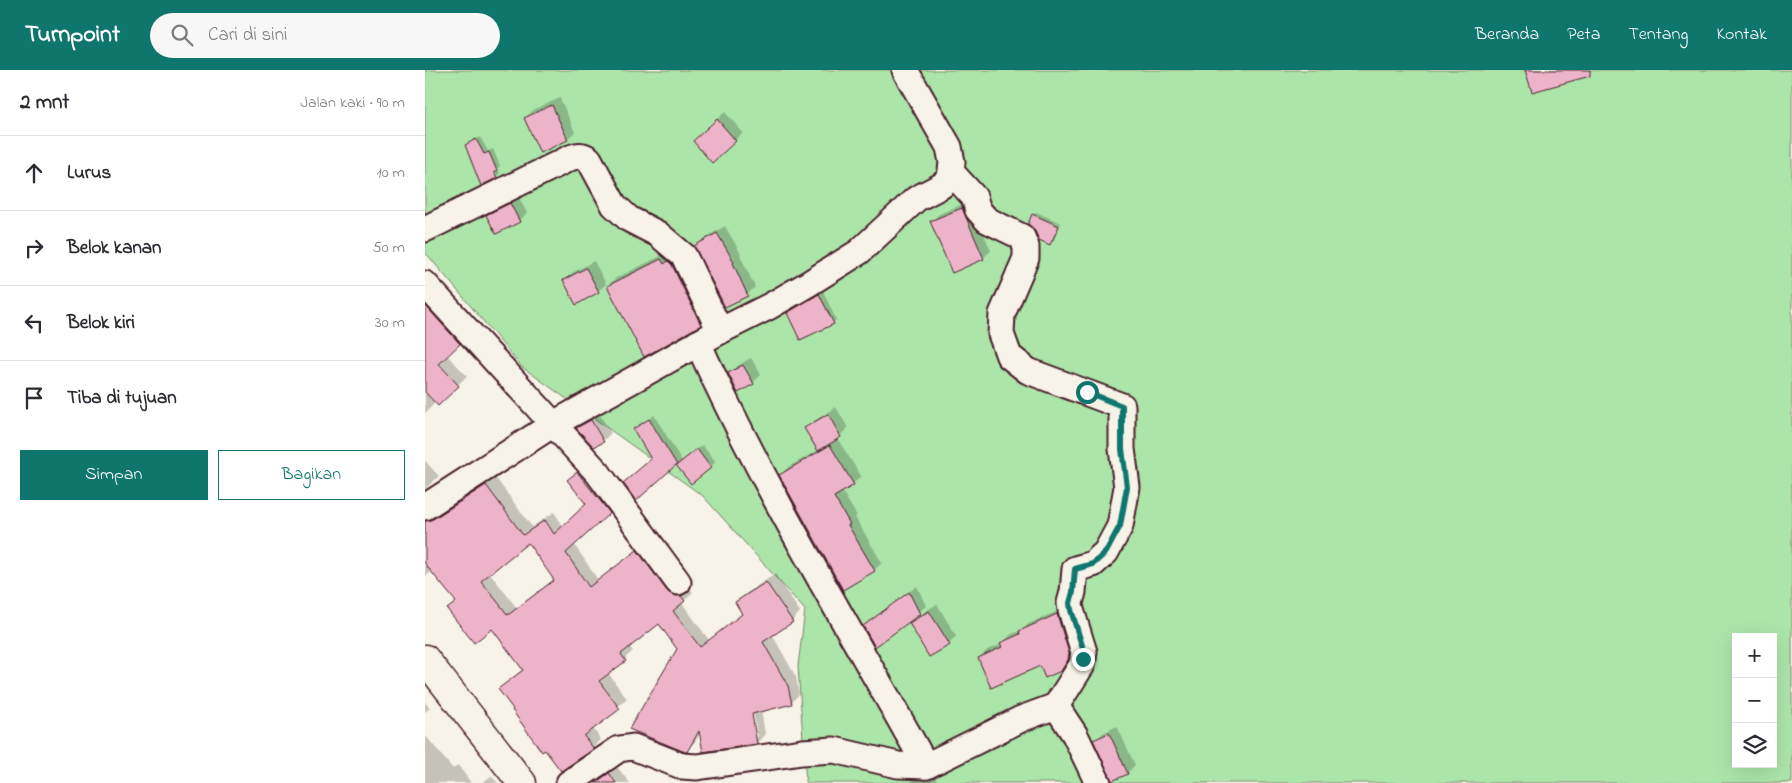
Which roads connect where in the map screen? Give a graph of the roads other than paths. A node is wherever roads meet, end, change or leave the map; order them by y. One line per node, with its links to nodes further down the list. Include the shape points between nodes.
1 (905, 70): 2 (street, via 949,148)
2 (952, 173): 5 (street, via 941,186 916,199 859,252 770,306); 11 (street, via 974,197 978,210 987,220 1022,237 1026,246 1026,258 1002,314 1001,334 1009,356 1028,371 1122,406 1122,449 1127,487 1120,526 1106,552 1093,564 1075,569 1070,603 1084,652 1082,665)
3 (425, 229): 5 (street, via 570,158 584,155 589,158 614,205 684,256)
4 (425, 284): 7 (street)
5 (720, 330): 6 (street)
6 (698, 343): 7 (street); 12 (street, via 724,401)
7 (552, 424): 8 (street); 9 (street, via 598,473)
8 (425, 507)
9 (678, 582)
10 (425, 659): 13 (highway)
11 (1056, 706): 12 (street, via 1021,719); 15 (street, via 1075,735)
12 (926, 766): 14 (street, via 898,765 834,750 697,767 682,766 633,747 619,749)
13 (522, 783)
14 (569, 783)
15 (1098, 783)

